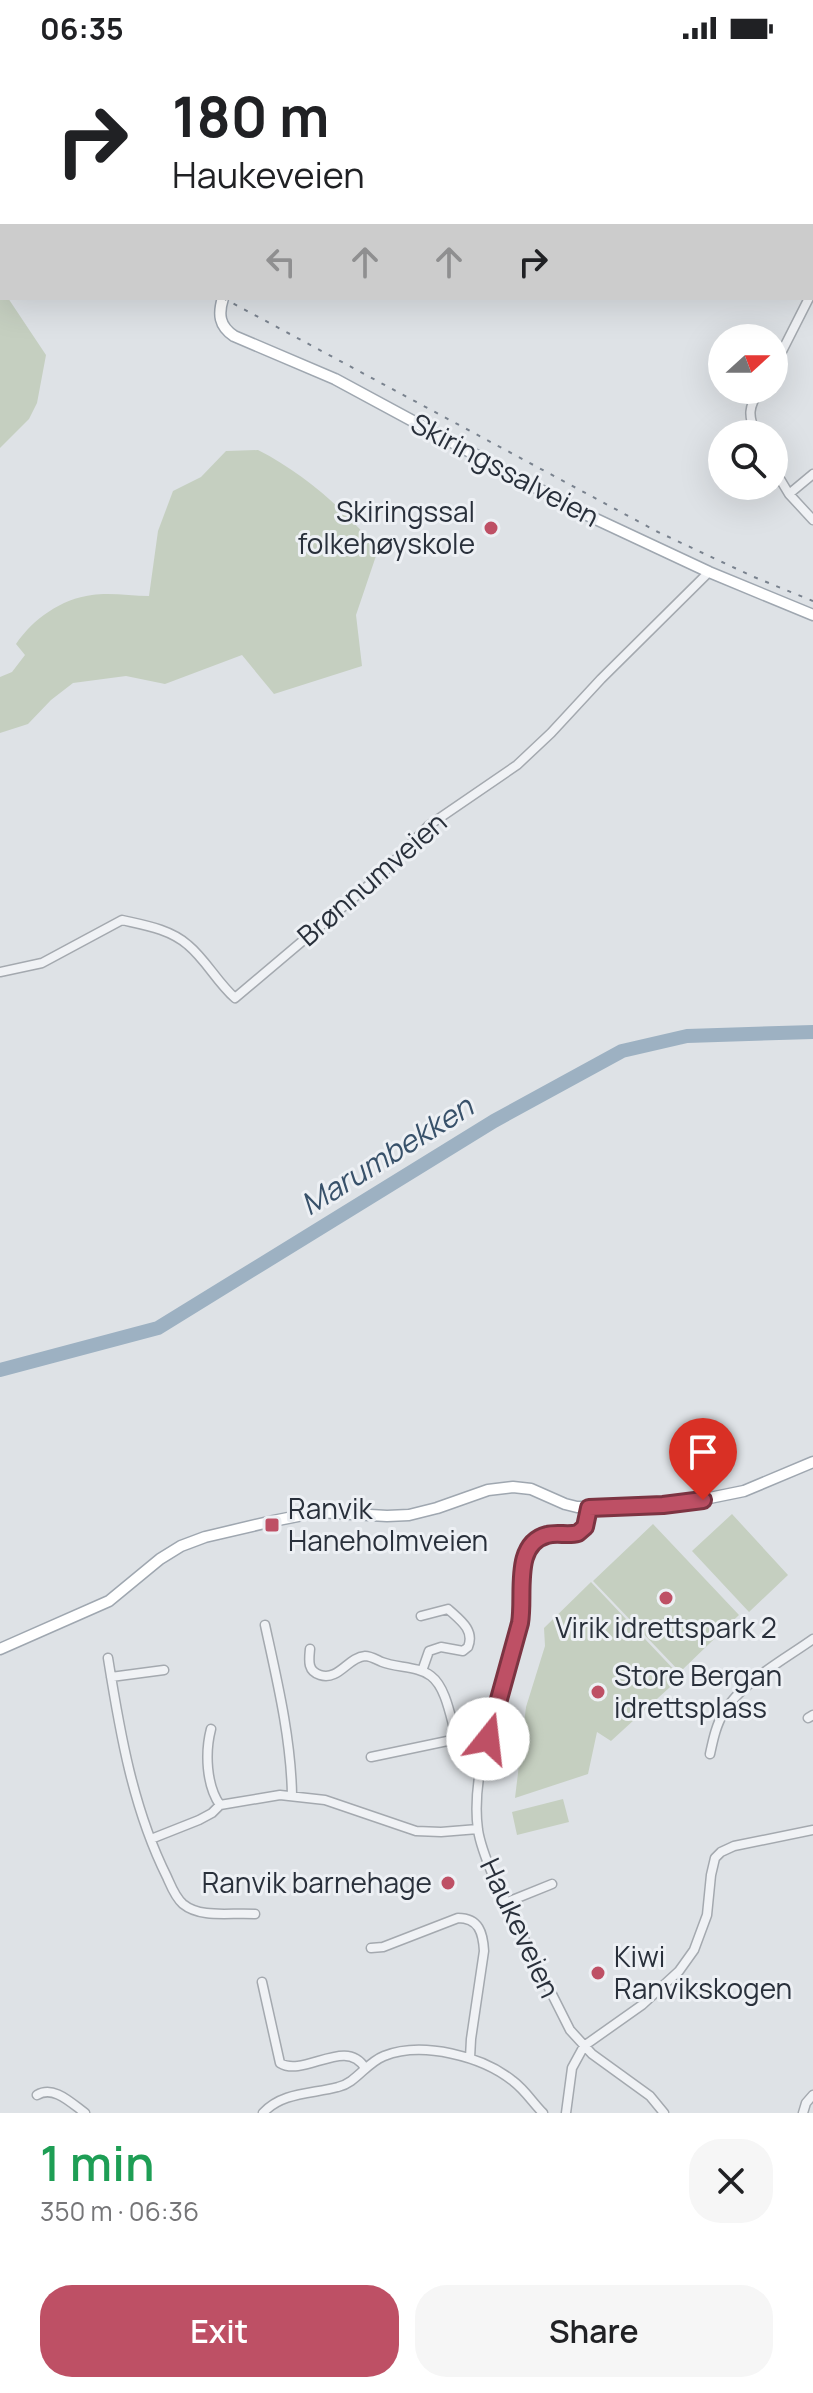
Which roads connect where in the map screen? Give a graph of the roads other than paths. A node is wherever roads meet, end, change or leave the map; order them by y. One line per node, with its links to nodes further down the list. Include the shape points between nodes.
1 (222, 300): 7 (main road, Skiringssalveien, via 223,326 234,336 325,374 585,514)
2 (808, 300): 3 (street)
3 (788, 339)
4 (813, 474): 5 (street)
5 (789, 494): 6 (street)
6 (813, 520)
7 (709, 572): 8 (main road, Skiringssalveien); 9 (street, Brønnumveien, via 517,765 428,826 383,873 235,998 188,945 156,928 122,920 42,963)
8 (813, 615)
9 (0, 972)
10 (813, 1462): 11 (main road, via 716,1498)
11 (589, 1508): 15 (main road, via 513,1487 409,1515 318,1512 223,1532 167,1554 96,1608); 23 (street, Haukeveien, via 582,1530 543,1536 526,1550 520,1623)
12 (421, 1616): 19 (street, via 448,1609 471,1638 463,1651 429,1651)
13 (265, 1625): 26 (street)
14 (812, 1643): 24 (street, via 739,1694 724,1712)
15 (0, 1649)
16 (310, 1649): 19 (street, via 311,1668 324,1676 366,1656)
17 (108, 1658): 20 (street)
18 (164, 1670): 20 (street)
19 (422, 1671): 22 (street, via 440,1687)
20 (111, 1677): 30 (street, via 128,1770)
21 (211, 1729): 27 (street, via 207,1754)
22 (457, 1739): 23 (street); 25 (street)
23 (488, 1739): 28 (street, Haukeveien, via 478,1786)
24 (710, 1754)
25 (371, 1757)
26 (292, 1795): 27 (street); 28 (street, via 343,1805 416,1831)
27 (220, 1805): 30 (street, via 199,1820)
28 (478, 1829): 32 (street, Haukeveien)
29 (813, 1830): 36 (street, via 721,1852 713,1864 707,1915 694,1950 642,2005)
30 (151, 1839): 33 (street, via 182,1903 195,1911)
31 (552, 1884): 32 (street)
32 (505, 1903): 36 (street, Haukeveien, via 564,2019)
33 (255, 1914)
34 (371, 1948): 37 (street, via 458,1918 476,1923 484,1951)
35 (262, 1982): 38 (street, via 280,2063 289,2067 348,2056 360,2059)
36 (584, 2046): 44 (street, via 572,2068); 45 (street, Haukeveien, via 650,2096)
37 (470, 2058): 38 (street, via 410,2051 386,2055); 43 (street, via 513,2081)
38 (365, 2068): 42 (street, via 342,2087 288,2097)
39 (37, 2095): 41 (street, via 53,2092)
40 (813, 2095): 46 (street)
41 (85, 2113)
42 (263, 2113)
43 (543, 2113)
44 (566, 2113)
45 (664, 2113)
46 (803, 2113)

